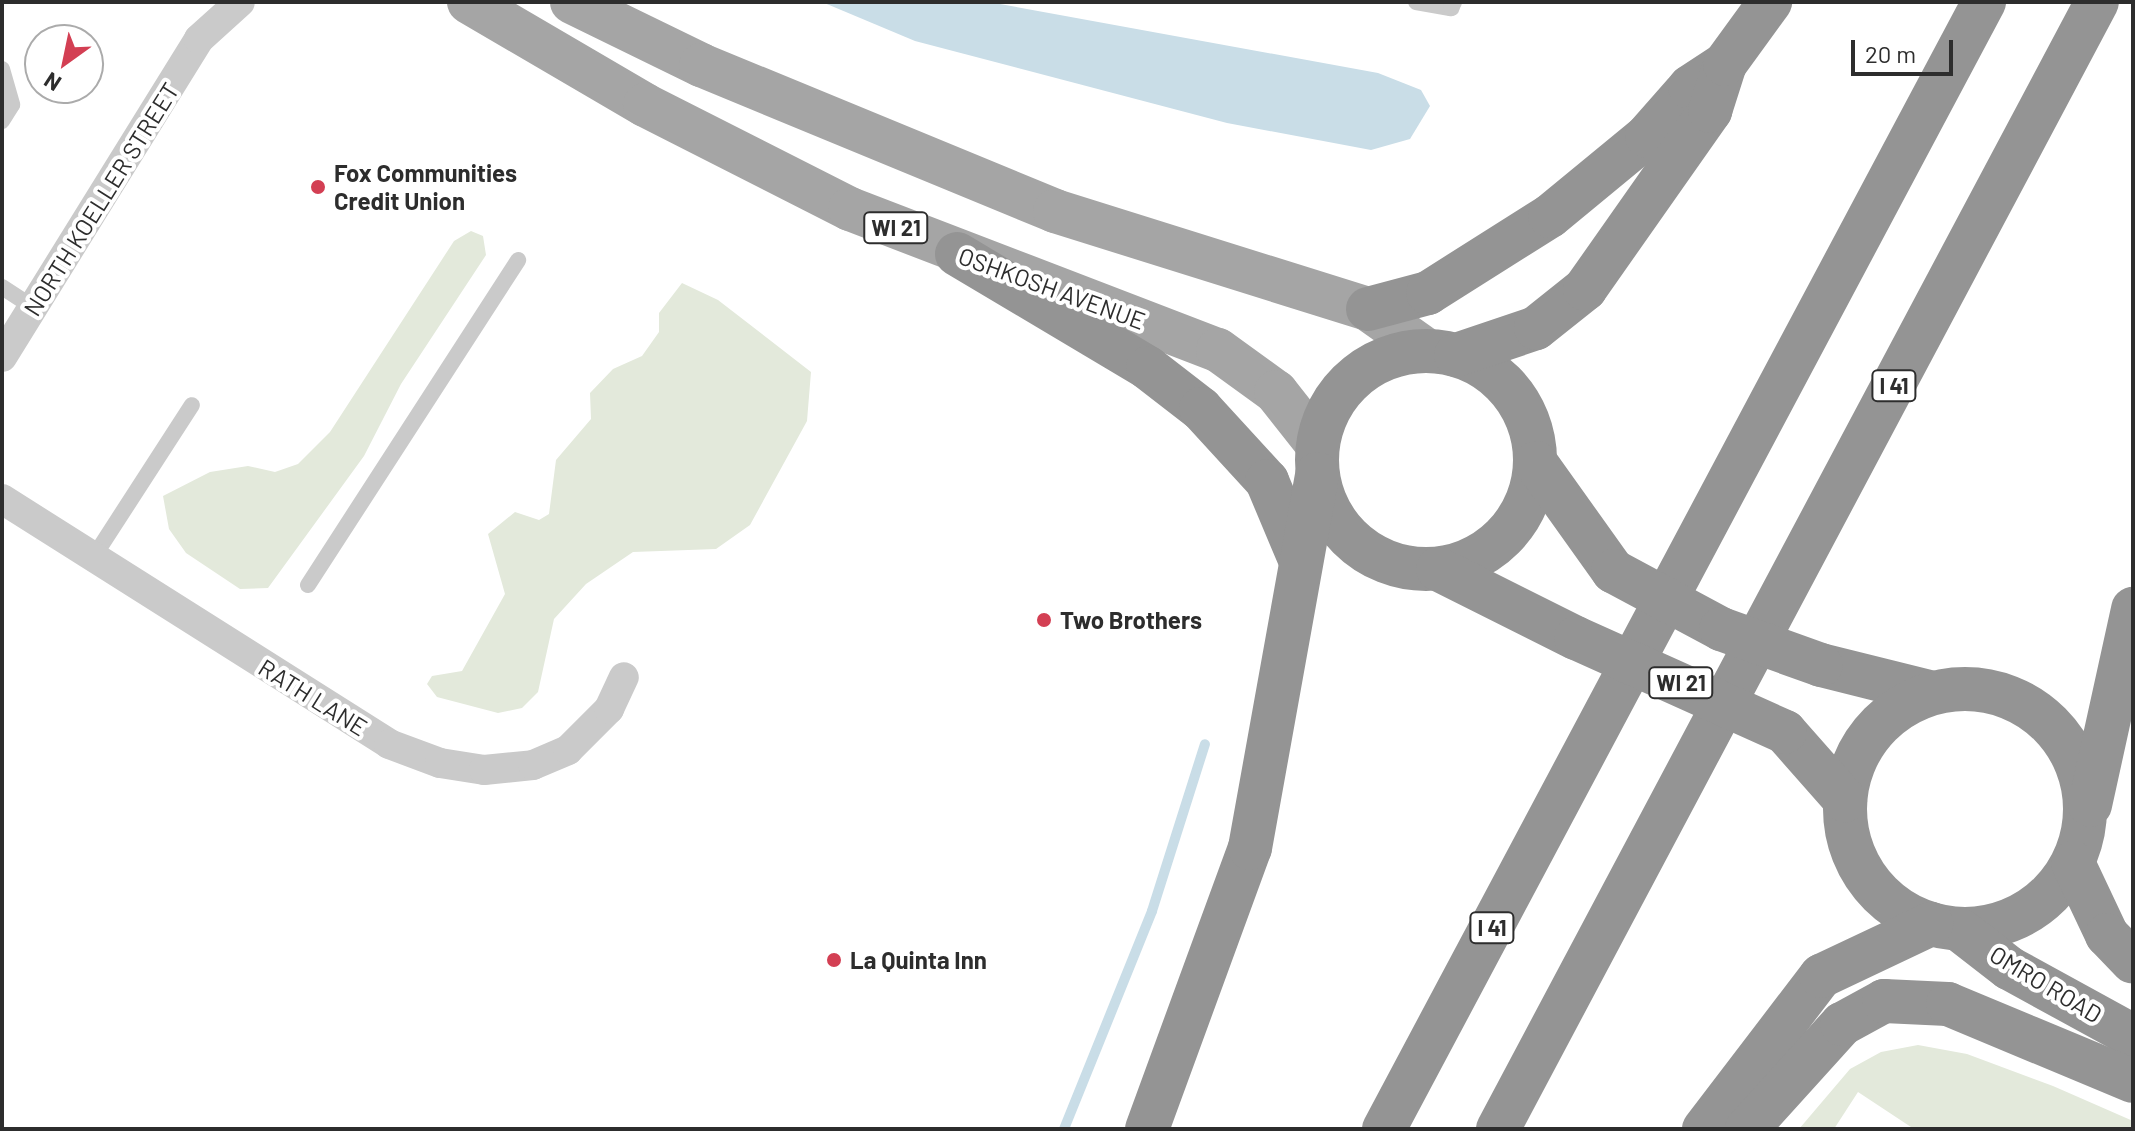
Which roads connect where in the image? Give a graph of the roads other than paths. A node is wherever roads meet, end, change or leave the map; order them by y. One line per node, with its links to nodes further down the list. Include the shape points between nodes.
1 (208, 2): 10 (street, NORTH KOELLER STREET)
2 (240, 2): 10 (street, NORTH KOELLER STREET)
3 (469, 2): 14 (main road, OSHKOSH AVENUE / WI 21, via 774,172)
4 (572, 2): 18 (main road, via 701,65 1055,211)
5 (1416, 2): 6 (lane, via 1451,8)
6 (1454, 2)
7 (1770, 2): 11 (highway)
8 (1984, 2): 39 (highway, I 41)
9 (2097, 2): 40 (highway, I 41)
10 (199, 39): 17 (street, NORTH KOELLER STREET)
11 (1725, 64): 18 (highway, via 1690,87 1647,136 1550,216 1428,293); 19 (highway, via 1710,111 1585,289 1536,328)
12 (2, 69): 13 (lane, via 12,105)
13 (2, 121)
14 (957, 254): 22 (main road, OSHKOSH AVENUE / WI 21, via 1218,350 1276,392); 26 (highway, via 1148,368 1201,409 1267,481)
15 (518, 260): 28 (lane)
16 (2, 287): 17 (lane)
17 (34, 308): 20 (street, NORTH KOELLER STREET)
18 (1368, 309): 19 (main road)
19 (1441, 353): 22 (highway, via 1367,367 1343,387); 23 (highway, via 1492,373 1516,398)
20 (2, 357)
21 (192, 405): 25 (lane)
22 (1317, 459): 26 (highway); 27 (highway, via 1331,513 1370,555)
23 (1536, 463): 27 (highway, via 1531,494 1495,546); 31 (highway, WI 21, bridge, via 1613,571 1721,629 1821,665)
24 (2, 499): 25 (street, RATH LANE)
25 (93, 558): 30 (street, RATH LANE, via 389,744 440,763 484,770 533,765 568,750 609,709)
26 (1300, 558): 38 (highway, via 1292,643 1250,848)
27 (1438, 569): 32 (highway, WI 21, bridge, via 1785,732)
28 (308, 585)
29 (2133, 609): 33 (highway)
30 (624, 677)
31 (1933, 693): 32 (highway, via 1882,722 1857,758); 33 (highway, via 1967,688 2033,709 2077,762)
32 (1845, 800): 34 (highway, via 1859,865 1878,892)
33 (2079, 846): 34 (highway, via 2027,913); 35 (highway, via 2107,935)
34 (1946, 927): 36 (highway, OMRO ROAD); 41 (highway, via 1821,976)
35 (2133, 962)
36 (2133, 1036)
37 (2133, 1081): 42 (highway, via 1948,1004 1884,1001 1842,1024)
38 (1147, 1129)
39 (1384, 1129)
40 (1498, 1129)
41 (1704, 1129)
42 (1747, 1129)

